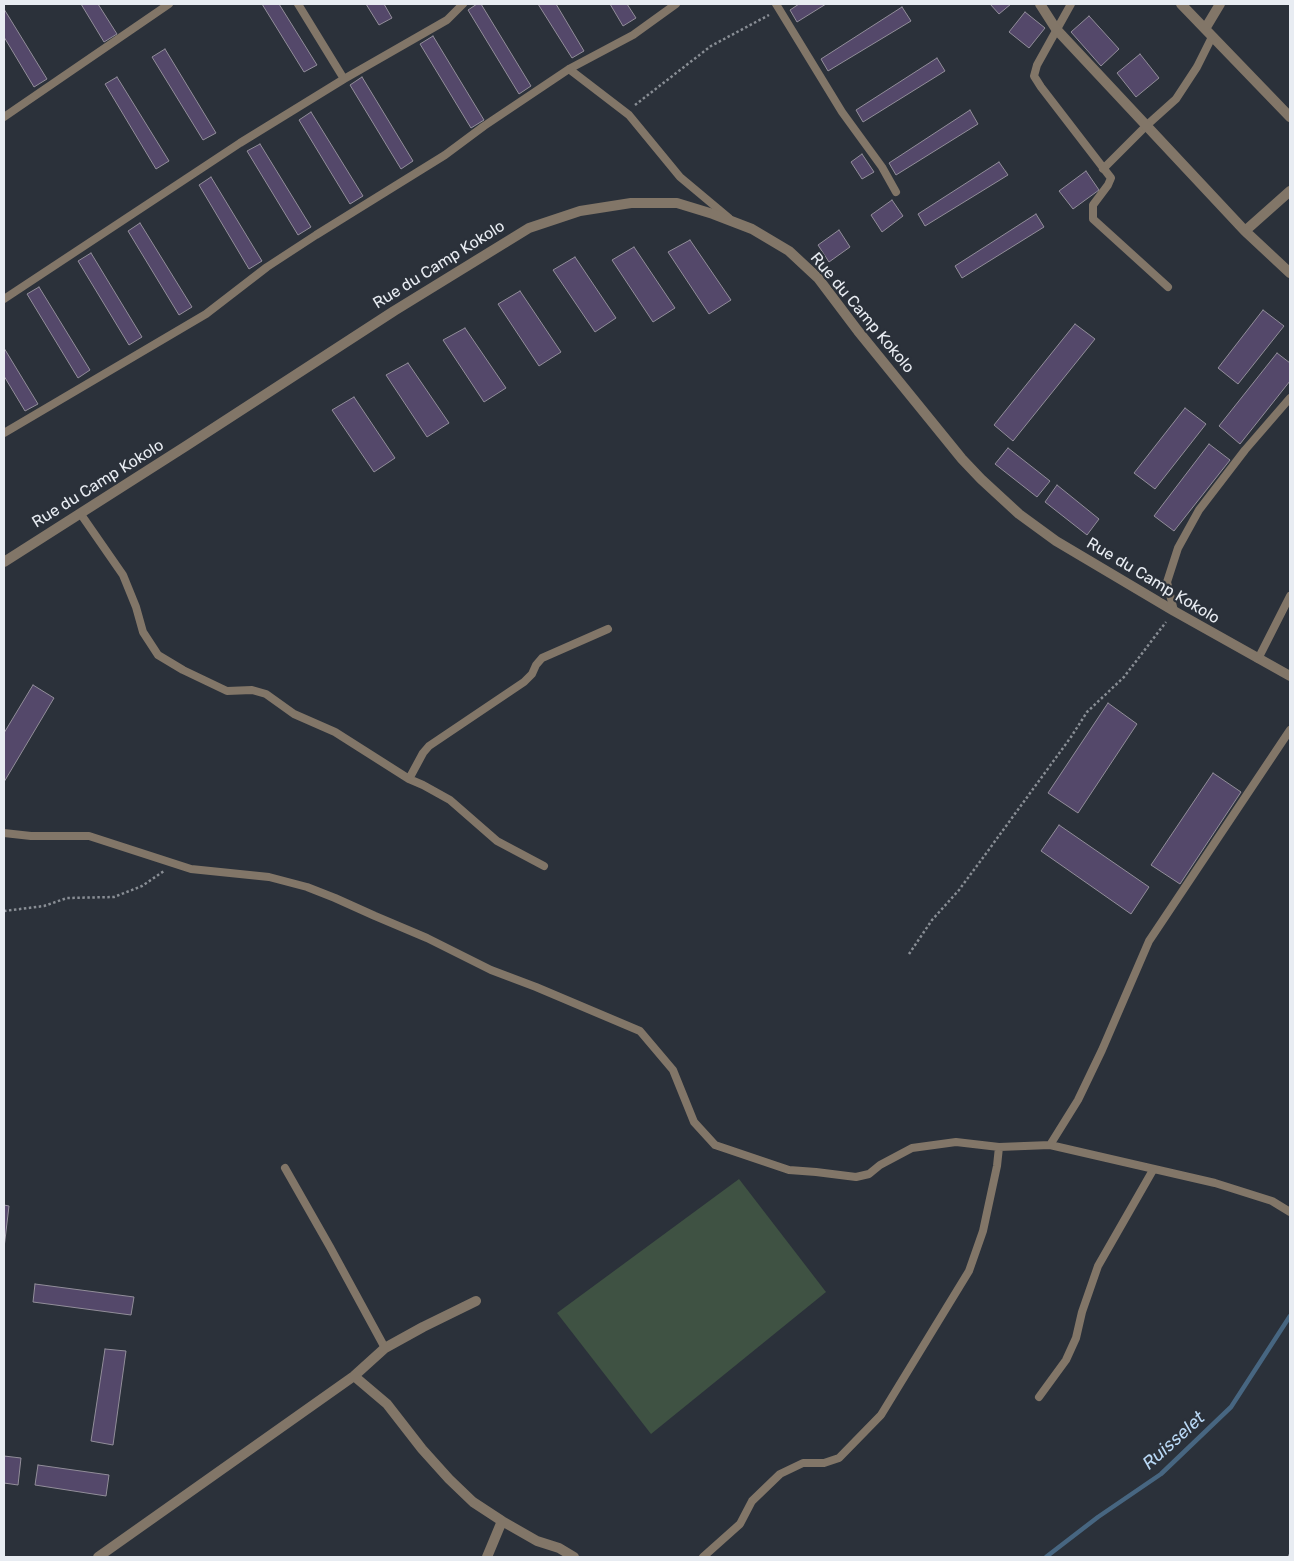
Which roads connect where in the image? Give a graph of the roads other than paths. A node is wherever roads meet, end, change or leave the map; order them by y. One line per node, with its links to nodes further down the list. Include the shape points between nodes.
1 (170, 4): 14 (lane)
2 (298, 4): 13 (lane)
3 (463, 4): 13 (lane, via 447,20)
4 (676, 4): 12 (lane, via 633,35)
5 (1040, 4): 10 (street)
6 (1071, 4): 10 (lane)
7 (1181, 4): 11 (street)
8 (1220, 4): 11 (street)
9 (777, 7): 19 (lane)
10 (1056, 29): 16 (street); 17 (lane, via 1034,76)
11 (1208, 33): 15 (street); 16 (lane, via 1197,67 1176,99)
12 (569, 68): 20 (lane, via 629,115 680,177); 26 (lane, via 444,155 267,267 206,314)
13 (344, 79): 24 (lane, via 190,175)
14 (4, 117)
15 (1290, 117)
16 (1147, 125): 17 (lane); 21 (street)
17 (1103, 169): 23 (lane, via 1111,178 1093,204 1093,219)
18 (1290, 191): 21 (street)
19 (896, 192)
20 (732, 221): 27 (street, Rue du Camp Kokolo, via 677,203 631,203 580,211 529,228); 30 (street, Rue du Camp Kokolo, via 752,228 789,250 818,278 962,459 1019,514)
21 (1245, 231): 22 (street)
22 (1290, 273)
23 (1168, 287)
24 (4, 299)
25 (1290, 398): 30 (lane, via 1199,510 1182,540 1166,582)
26 (4, 433)
27 (80, 513): 28 (street, Rue du Camp Kokolo); 35 (lane, via 122,575 143,632 158,656 227,691 252,690 266,694 294,714 335,732)
28 (4, 562)
29 (1290, 596): 32 (lane)
30 (1174, 611): 32 (street, Rue du Camp Kokolo)
31 (608, 629): 35 (lane, via 542,658 524,682 429,746)
32 (1258, 659): 33 (street, Rue du Camp Kokolo)
33 (1290, 676)
34 (1290, 730): 38 (lane, via 1149,941 1078,1100)
35 (409, 779): 37 (lane, via 450,800 497,841)
36 (4, 833): 39 (lane, via 89,836 174,864 269,877 335,898 491,970 640,1031 673,1070 694,1122 714,1146 789,1170 856,1178 869,1174 912,1148 956,1142)
37 (544, 866)
38 (1050, 1145): 39 (lane); 41 (lane)
39 (999, 1147): 51 (lane, via 983,1231 969,1271 881,1415 838,1458 824,1463 803,1463 780,1474 752,1501 740,1524)
40 (285, 1168): 44 (lane)
41 (1153, 1170): 42 (lane, via 1215,1183 1272,1201); 46 (lane, via 1098,1266 1066,1360)
42 (1290, 1212)
43 (476, 1301): 44 (street)
44 (385, 1348): 45 (street)
45 (354, 1376): 47 (street, via 387,1404 449,1479 473,1502); 48 (street)
46 (1039, 1397)
47 (502, 1521): 49 (street); 50 (street)
48 (98, 1557)
49 (488, 1557)
50 (574, 1557)
51 (703, 1557)

